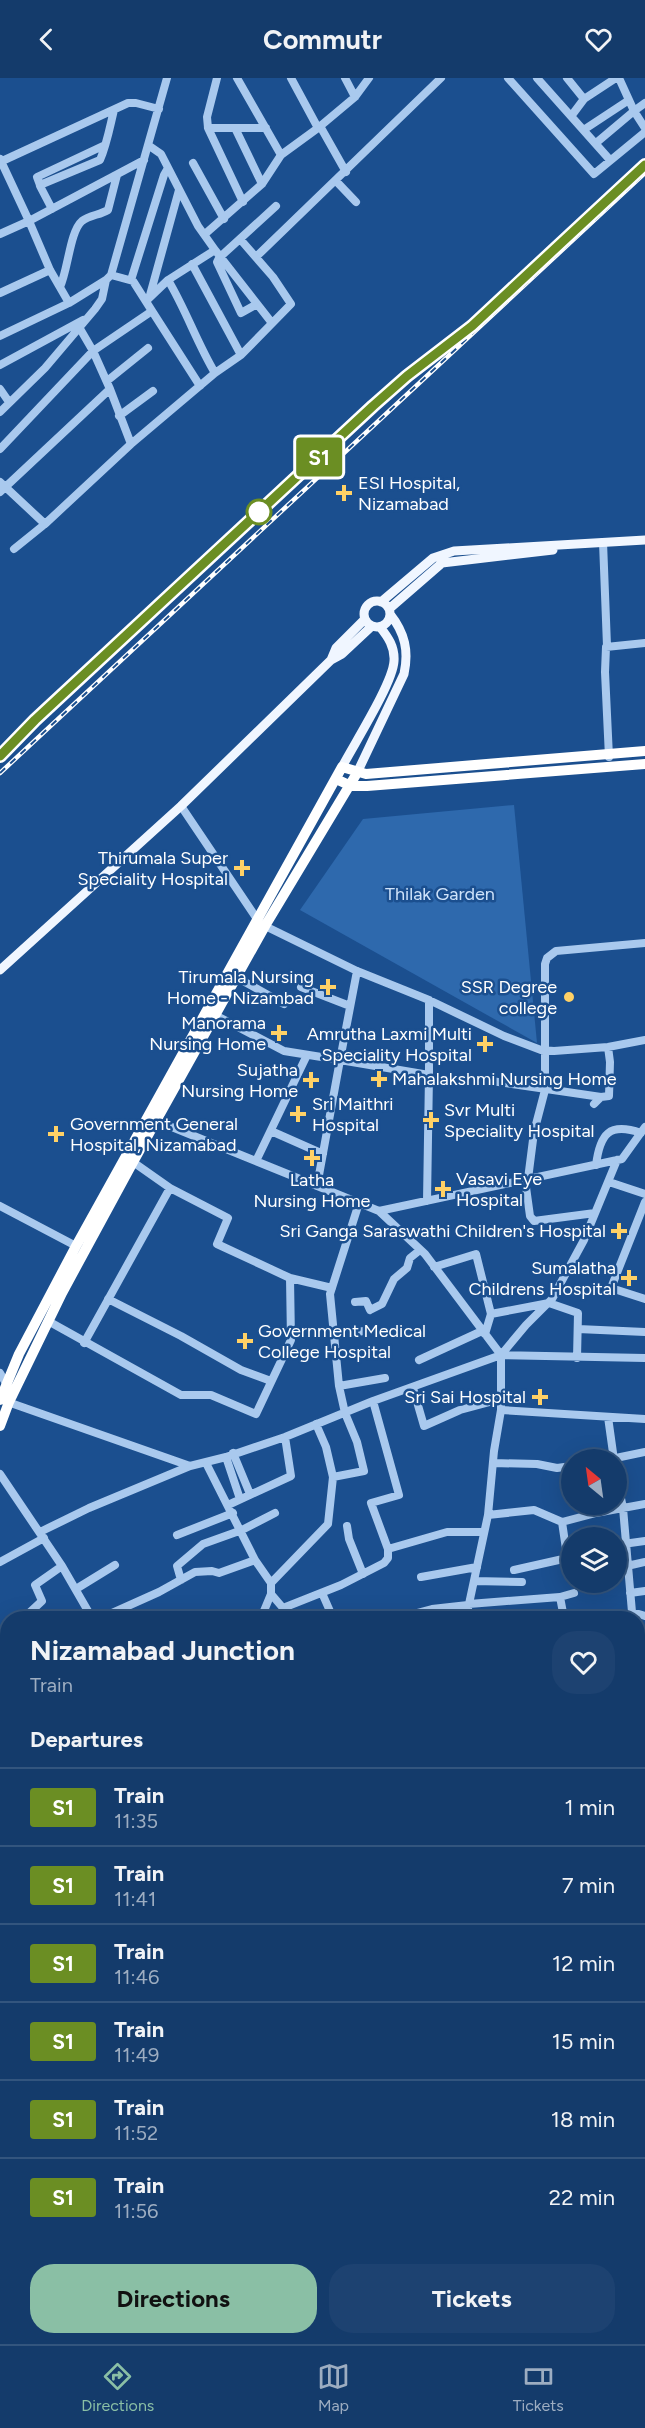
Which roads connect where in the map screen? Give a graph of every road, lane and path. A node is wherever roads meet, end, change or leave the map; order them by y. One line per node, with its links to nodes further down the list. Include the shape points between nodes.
1 (167, 78): 16 (street)
2 (217, 78): 21 (street)
3 (237, 78): 22 (street)
4 (291, 78): 20 (street)
5 (345, 78): 12 (street)
6 (369, 78): 12 (street)
7 (441, 78): 34 (street)
8 (508, 78): 31 (street, via 594,174)
9 (537, 78): 19 (street)
10 (567, 78): 13 (street)
11 (618, 78): 13 (street); 14 (street)
12 (355, 97): 20 (street)
13 (584, 99): 19 (street)
14 (629, 100): 18 (street); 23 (street)
15 (645, 103): 18 (street)
16 (159, 109): 17 (street, via 131,102); 27 (street)
17 (114, 110): 29 (street); 42 (street, via 105,145 36,179)
18 (634, 111): 25 (street); 26 (street)
19 (572, 115): 23 (street)
20 (319, 127): 28 (street); 34 (street)
21 (208, 128): 24 (street); 39 (street)
22 (266, 128): 24 (street); 28 (street)
23 (585, 129): 26 (street)
24 (236, 130): 37 (street)
25 (645, 130): 31 (street)
26 (596, 143): 31 (street)
27 (148, 145): 30 (street); 33 (street, via 159,151)
28 (281, 155): 37 (street)
29 (0, 160): 44 (street)
30 (144, 160): 35 (street); 53 (street)
31 (610, 160)
32 (193, 163): 43 (street)
33 (168, 168): 38 (street); 54 (street)
34 (346, 172): 36 (street)
35 (117, 175): 42 (street); 56 (street, via 108,210 82,221 75,230)
36 (336, 181): 40 (street); 49 (street)
37 (262, 184): 39 (street)
38 (179, 190): 46 (street); 58 (street)
39 (243, 202): 43 (street)
40 (356, 202)
41 (276, 206): 47 (street)
42 (52, 209): 44 (street)
43 (224, 219): 46 (street)
44 (29, 221): 45 (street); 52 (street)
45 (0, 234)
46 (205, 234): 48 (street)
47 (240, 239): 49 (street); 50 (street)
48 (214, 250): 50 (street); 51 (street)
49 (256, 257): 63 (street, via 291,302)
50 (219, 258): 60 (street); 60 (street, via 218,267 241,314)
51 (192, 264): 55 (street); 68 (street)
52 (50, 270): 56 (street); 57 (street)
53 (108, 278): 54 (street); 59 (street); 62 (street, via 102,299)
54 (131, 280): 58 (street)
55 (168, 280): 58 (street); 70 (street)
56 (60, 287): 59 (street)
57 (0, 293)
58 (147, 299): 61 (street)
59 (69, 303): 65 (street)
60 (257, 304): 63 (street)
61 (152, 311): 67 (street); 72 (street)
62 (88, 317): 64 (street); 69 (street)
63 (272, 323): 68 (street)
64 (79, 327): 67 (street); 75 (street, via 45,368)
65 (0, 336)
66 (148, 348): 71 (street)
67 (93, 351): 71 (street); 79 (street)
68 (241, 355): 70 (street)
69 (0, 365)
70 (215, 373): 72 (street)
71 (108, 385): 77 (street); 80 (street)
72 (200, 386): 78 (street)
73 (0, 389): 75 (street)
74 (153, 391): 77 (street)
75 (9, 402): 76 (street)
76 (0, 412)
77 (119, 416): 78 (street)
78 (130, 444): 81 (street)
79 (0, 449)
80 (2, 487): 81 (street)
81 (45, 525): 85 (street)
82 (645, 540): 83 (main road)
83 (603, 545): 84 (main road); 86 (main road, via 497,547 444,553); 87 (main road, via 442,563); 90 (street)
84 (645, 547)
85 (14, 549)
86 (381, 602): 87 (main road); 88 (main road, via 369,604 364,614)
87 (390, 612): 88 (main road, via 385,624); 96 (main road, via 405,639 404,674)
88 (372, 624): 94 (main road, via 387,635 393,649 393,670); 99 (main road, via 336,648 331,660)
89 (645, 644): 90 (street)
90 (607, 646): 92 (street)
91 (645, 751): 92 (highway)
92 (608, 754): 95 (street); 96 (highway)
93 (645, 764): 95 (highway)
94 (342, 767): 96 (highway); 97 (highway)
95 (609, 768): 98 (highway)
96 (357, 773): 98 (highway)
97 (336, 779): 98 (highway); 100 (highway)
98 (351, 786): 100 (highway)
99 (181, 806): 100 (street); 102 (main road)
100 (261, 923): 103 (street); 104 (highway); 139 (highway)
101 (645, 943): 112 (street, via 556,951 547,958)
102 (0, 970)
103 (357, 971): 106 (street); 108 (street)
104 (236, 977): 107 (street); 109 (highway)
105 (301, 987): 108 (street)
106 (429, 1000): 112 (street, via 504,1036); 115 (street)
107 (284, 1004)
108 (350, 1006): 114 (street)
109 (215, 1015): 113 (street, via 270,1045); 120 (highway)
110 (645, 1041): 111 (street)
111 (608, 1047): 112 (street); 118 (street, via 609,1096)
112 (545, 1050): 117 (street)
113 (307, 1055): 114 (street); 122 (street)
114 (340, 1060): 115 (street); 123 (street)
115 (429, 1075): 133 (street)
116 (478, 1079): 117 (street)
117 (545, 1090): 118 (street); 128 (street)
118 (602, 1097): 119 (street)
119 (594, 1104)
120 (157, 1121): 125 (street); 126 (highway)
121 (643, 1130): 124 (street, via 622,1159); 127 (street, via 625,1128 609,1133 600,1141)
122 (271, 1131): 123 (street); 125 (street)
123 (323, 1154): 130 (street)
124 (617, 1160): 127 (street); 129 (street)
125 (256, 1161): 130 (street)
126 (133, 1162): 131 (street); 149 (highway)
127 (596, 1164): 128 (street)
128 (526, 1180): 133 (street); 138 (street, via 534,1221)
129 (609, 1182): 132 (street); 138 (street)
130 (317, 1186): 135 (street)
131 (170, 1188): 142 (street, via 228,1218 216,1244); 144 (street)
132 (645, 1194)
133 (428, 1201): 137 (street)
134 (645, 1202): 145 (street, via 611,1288)
135 (359, 1203): 137 (street); 143 (street)
136 (0, 1206): 139 (street)
137 (379, 1211): 140 (street)
138 (595, 1213): 147 (street)
139 (76, 1246): 160 (highway, via 19,1354)
140 (420, 1250): 141 (street); 146 (street, via 394,1279 382,1304 370,1310 366,1301)
141 (434, 1267): 148 (street, via 476,1254); 152 (street)
142 (290, 1278): 143 (street); 162 (street, via 291,1340)
143 (332, 1288): 154 (street)
144 (108, 1299): 155 (street); 162 (street, via 241,1370)
145 (645, 1299)
146 (355, 1302)
147 (549, 1303): 148 (street); 150 (street, via 578,1313); 156 (street)
148 (491, 1314): 152 (street)
149 (48, 1321): 155 (street); 165 (highway)
150 (578, 1329): 153 (street); 157 (street)
151 (364, 1331): 154 (street)
152 (484, 1332): 156 (street); 159 (street)
153 (645, 1332)
154 (334, 1335): 163 (street)
155 (84, 1343): 162 (street, via 181,1395 211,1395 256,1414)
156 (501, 1355): 157 (street); 164 (street); 166 (street)
157 (577, 1358): 158 (street)
158 (645, 1358)
159 (419, 1360)
160 (2, 1376): 165 (highway)
161 (385, 1378): 163 (street)
162 (271, 1381)
163 (339, 1386): 169 (street)
164 (413, 1388): 166 (street, via 424,1426 460,1410); 167 (street)
165 (6, 1399): 173 (highway); 181 (street)
166 (501, 1399): 168 (street)
167 (373, 1401): 169 (street); 203 (street, via 399,1495 371,1503)
168 (501, 1410): 170 (street); 180 (street)
169 (345, 1413): 172 (street); 184 (street, via 364,1471)
170 (608, 1417): 171 (street); 175 (street)
171 (645, 1419)
172 (316, 1424): 174 (street); 184 (street)
173 (0, 1426)
174 (285, 1437): 177 (street); 185 (street, via 291,1476)
175 (611, 1449)
176 (645, 1452): 178 (street)
177 (230, 1455): 179 (street); 185 (street); 186 (street)
178 (627, 1456)
179 (206, 1462): 181 (street); 187 (street)
180 (493, 1463): 182 (street); 192 (street)
181 (190, 1466): 199 (street, via 89,1508)
182 (561, 1467)
183 (0, 1474): 199 (street)
184 (333, 1477): 218 (street, via 328,1524)
185 (250, 1494): 186 (street)
186 (240, 1499): 187 (street)
187 (228, 1504): 190 (street)
188 (645, 1504): 189 (street)
189 (627, 1507)
190 (233, 1513): 197 (street); 200 (street)
191 (275, 1513): 197 (street)
192 (488, 1515): 194 (street, via 534,1510); 198 (street)
193 (588, 1515): 194 (street)
194 (562, 1522): 196 (street)
195 (347, 1526): 213 (street)
196 (563, 1527)
197 (242, 1530): 205 (street); 215 (street, via 202,1545 177,1566)
198 (484, 1532): 203 (street, via 447,1532); 211 (street)
199 (42, 1535): 206 (street); 209 (street)
200 (177, 1535)
201 (645, 1541): 202 (street)
202 (627, 1545)
203 (388, 1549): 213 (street, via 386,1562)
204 (561, 1559): 212 (street)
205 (255, 1560): 215 (street, via 219,1573 195,1572); 218 (street)
206 (0, 1562)
207 (645, 1562): 210 (street)
208 (115, 1565): 219 (street)
209 (62, 1566): 219 (street); 227 (street, via 35,1585 42,1601)
210 (627, 1566): 223 (street)
211 (477, 1567): 214 (street); 216 (street)
212 (514, 1570)
213 (363, 1574): 221 (street)
214 (421, 1577)
215 (181, 1581): 229 (street)
216 (474, 1581): 217 (street); 226 (street)
217 (522, 1581)
218 (271, 1583): 224 (street)
219 (76, 1589): 228 (street)
220 (645, 1591): 223 (street)
221 (322, 1593): 224 (street, via 283,1608); 231 (street)
222 (574, 1593): 225 (street)
223 (630, 1593): 235 (street)
224 (272, 1594): 230 (street)
225 (560, 1597): 226 (street); 234 (street)
226 (468, 1604): 232 (street); 233 (street)
227 (31, 1611)
228 (88, 1611)
229 (116, 1611)
230 (264, 1611)
231 (330, 1611)
232 (422, 1611)
233 (467, 1611)
234 (563, 1611)
235 (632, 1611)

